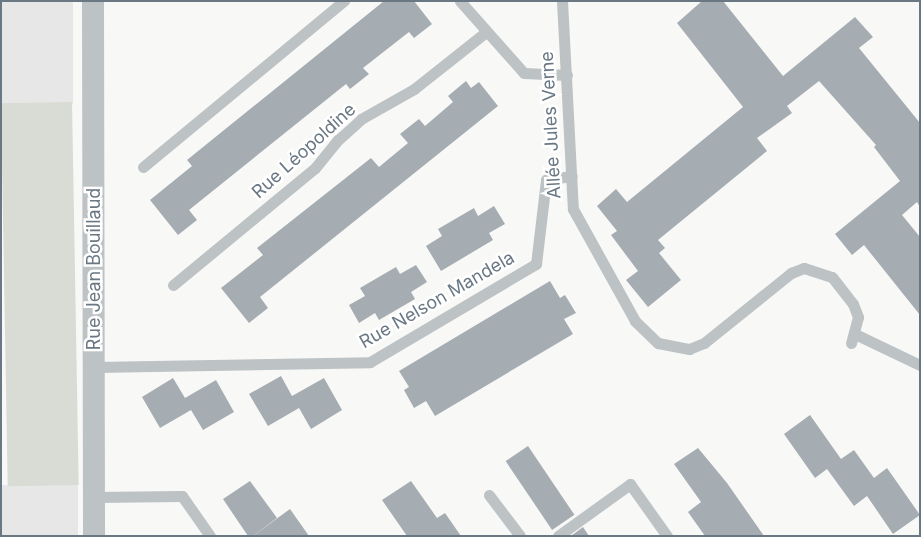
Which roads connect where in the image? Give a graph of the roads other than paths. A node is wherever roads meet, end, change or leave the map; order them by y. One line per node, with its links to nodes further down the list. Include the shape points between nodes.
1 (93, 1): 11 (street, Rue Jean Bouillaud)
2 (344, 1): 7 (lane)
3 (460, 1): 5 (lane)
4 (562, 1): 6 (lane, Allée Jules Verne)
5 (486, 32): 6 (lane, via 524,74); 9 (lane, Rue Léopoldine, via 414,89 361,119 338,140 316,168)
6 (567, 75): 8 (lane, Allée Jules Verne)
7 (143, 167)
8 (572, 176): 10 (lane, Allée Jules Verne, via 573,209 635,321 658,343 689,349 704,343 783,279 804,268 832,277 848,297 858,316 853,338); 11 (lane, Rue Nelson Mandela, via 546,180 536,264 370,362)
9 (173, 285)
10 (920, 365)
11 (95, 366): 13 (street, Rue Jean Bouillaud)
12 (489, 495): 16 (lane)
13 (94, 497): 14 (street, Rue Jean Bouillaud); 15 (lane, via 182,496)
14 (94, 536)
15 (210, 536)
16 (520, 536)
17 (558, 536): 18 (lane, via 630,484)
18 (668, 536)

